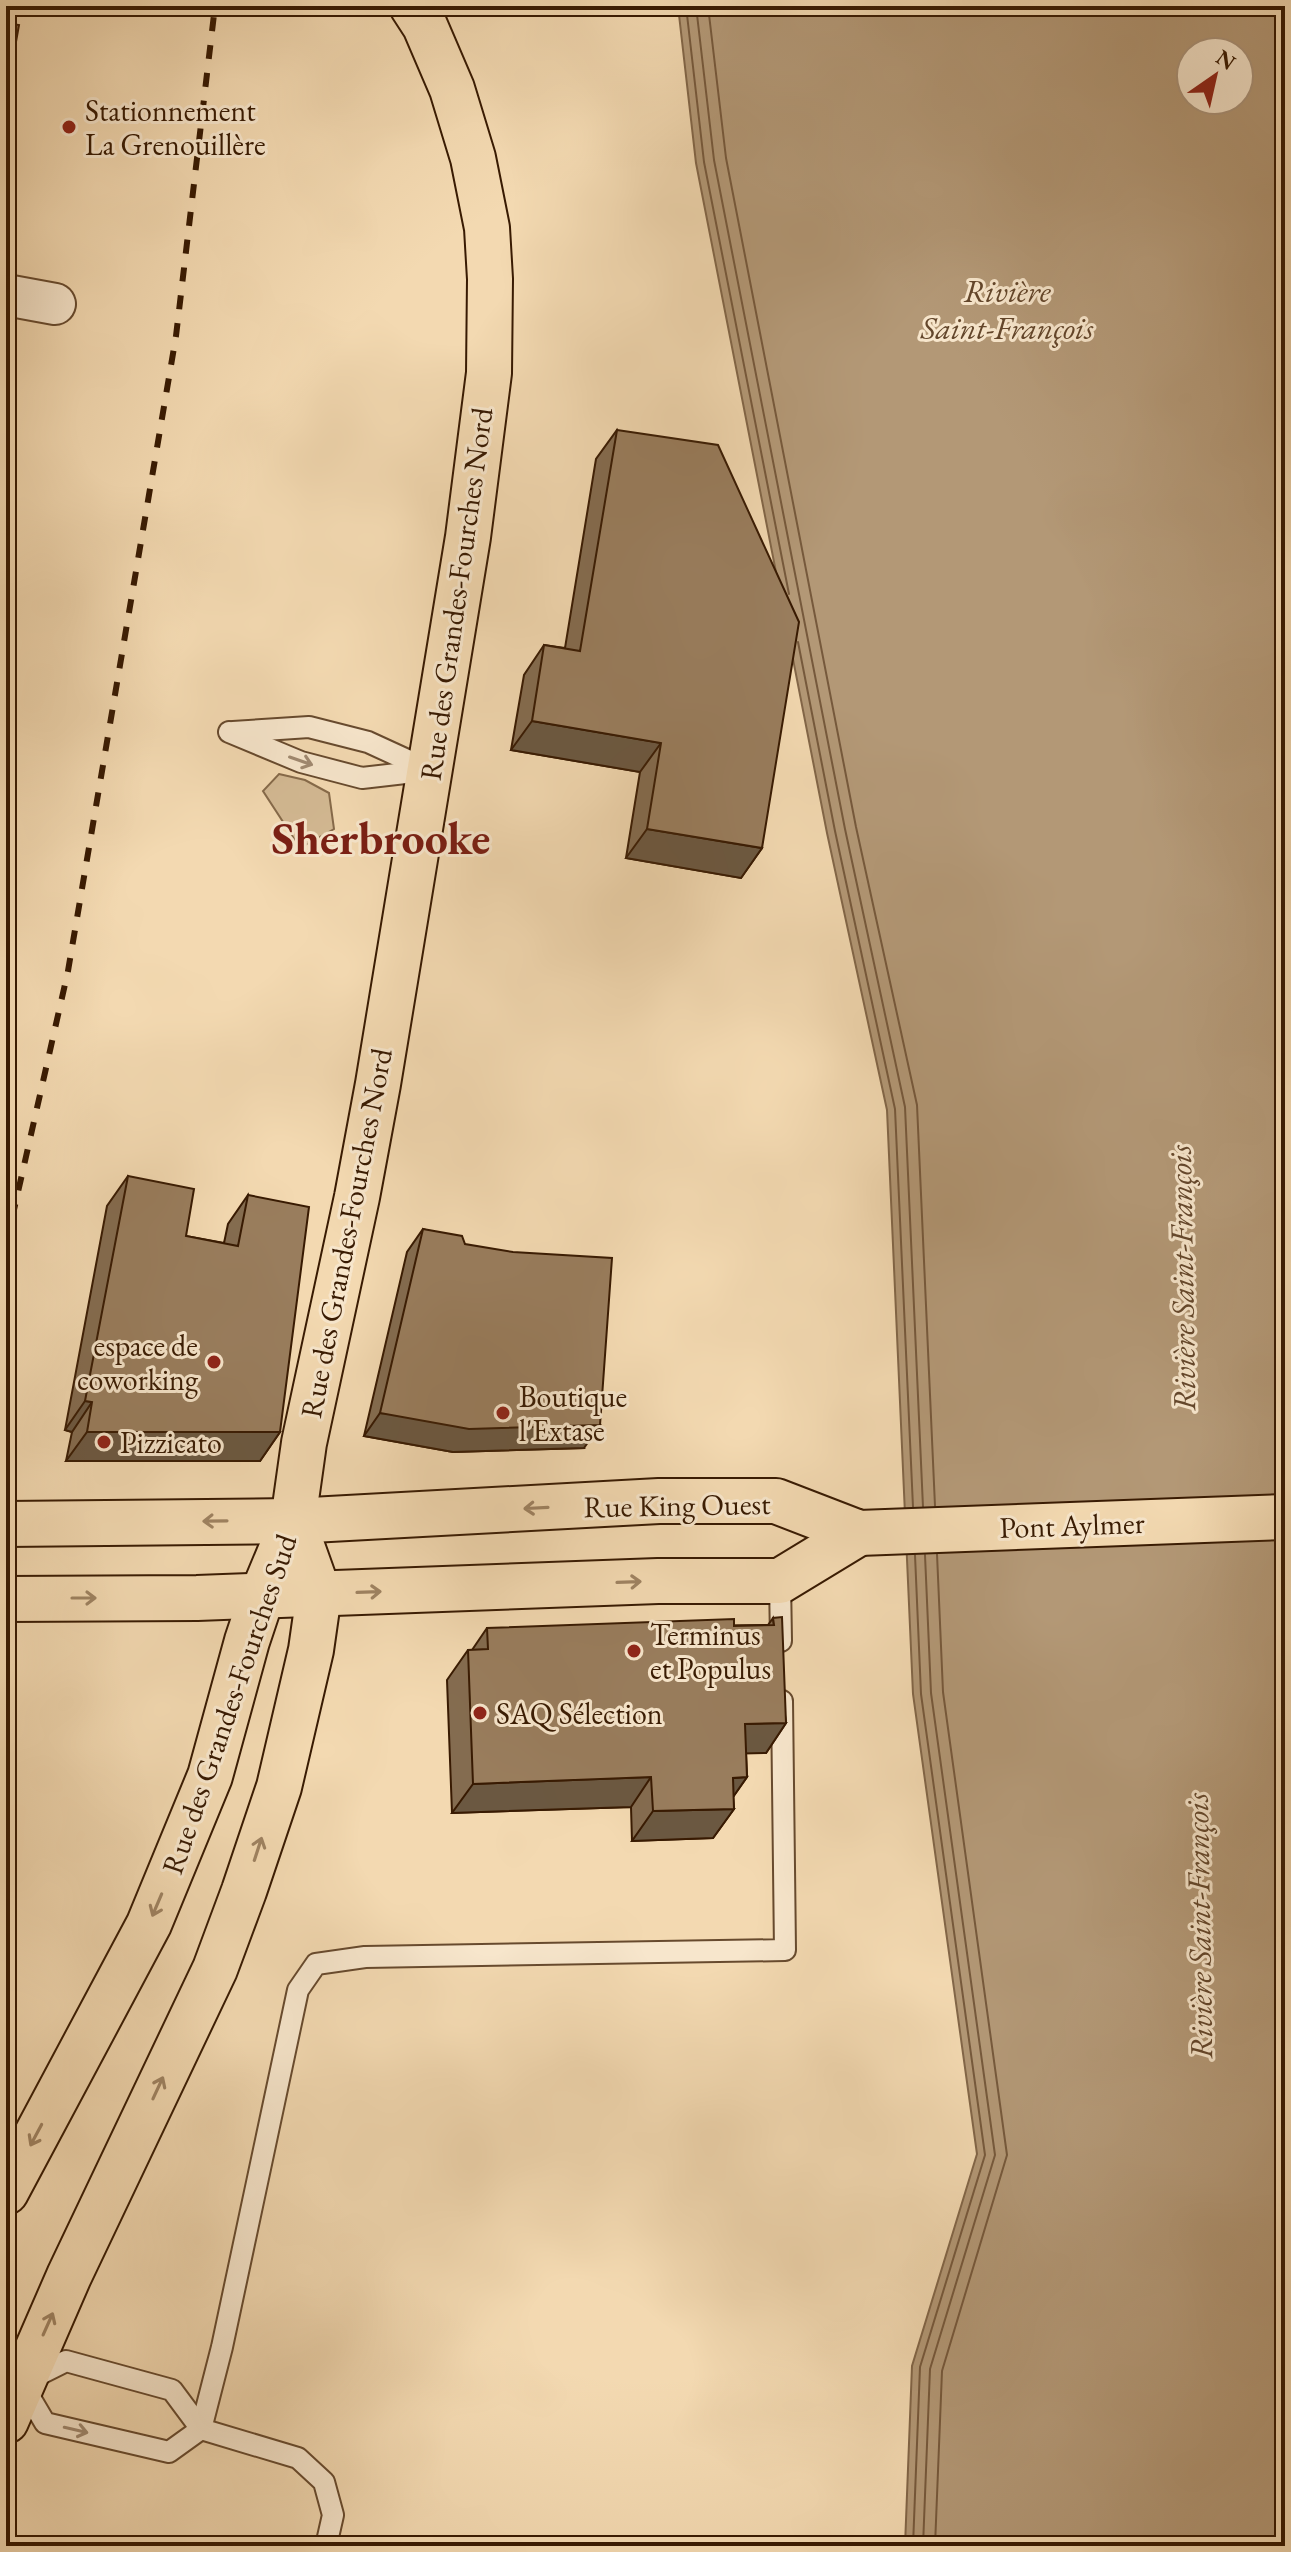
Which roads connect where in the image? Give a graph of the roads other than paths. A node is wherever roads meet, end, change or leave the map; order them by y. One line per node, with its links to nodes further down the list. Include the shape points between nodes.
1 (412, 6): 4 (main road, Rue des Grandes-Fourches Nord, via 452,89 473,158 487,228 490,279 489,373)
2 (6, 295): 3 (street)
3 (55, 304)
4 (431, 770): 4 (lane, one-way to 4, via 368,742 309,727 229,732 301,762 362,778); 6 (main road, Rue des Grandes-Fourches Nord, via 378,1084 304,1443)
5 (1285, 1517): 8 (main road, Pont Aylmer)
6 (293, 1521): 7 (main road, Rue King Ouest, one-way to 7); 8 (main road, Rue King Ouest, one-way to 6, via 776,1501 659,1501); 10 (main road, Rue des Grandes-Fourches Sud); 11 (main road, Rue des Grandes-Fourches Sud)
7 (6, 1524)
8 (859, 1533): 9 (main road)
9 (780, 1581): 11 (main road, one-way to 9); 15 (lane, via 785,1950 365,1957 316,1964 298,1990)
10 (263, 1593): 11 (main road); 12 (main road, one-way to 10); 13 (main road, Rue des Grandes-Fourches Sud, one-way to 13, via 210,1776 149,1924)
11 (319, 1594): 14 (main road, Rue des Grandes-Fourches Sud, one-way to 11, via 215,1969 279,1787)
12 (6, 1599)
13 (6, 2192)
14 (11, 2395): 15 (lane, one-way to 15, via 45,2423 169,2452); 15 (lane, via 66,2361 172,2390)
15 (201, 2429): 16 (lane, via 298,2458 324,2482 333,2515)
16 (326, 2546)

